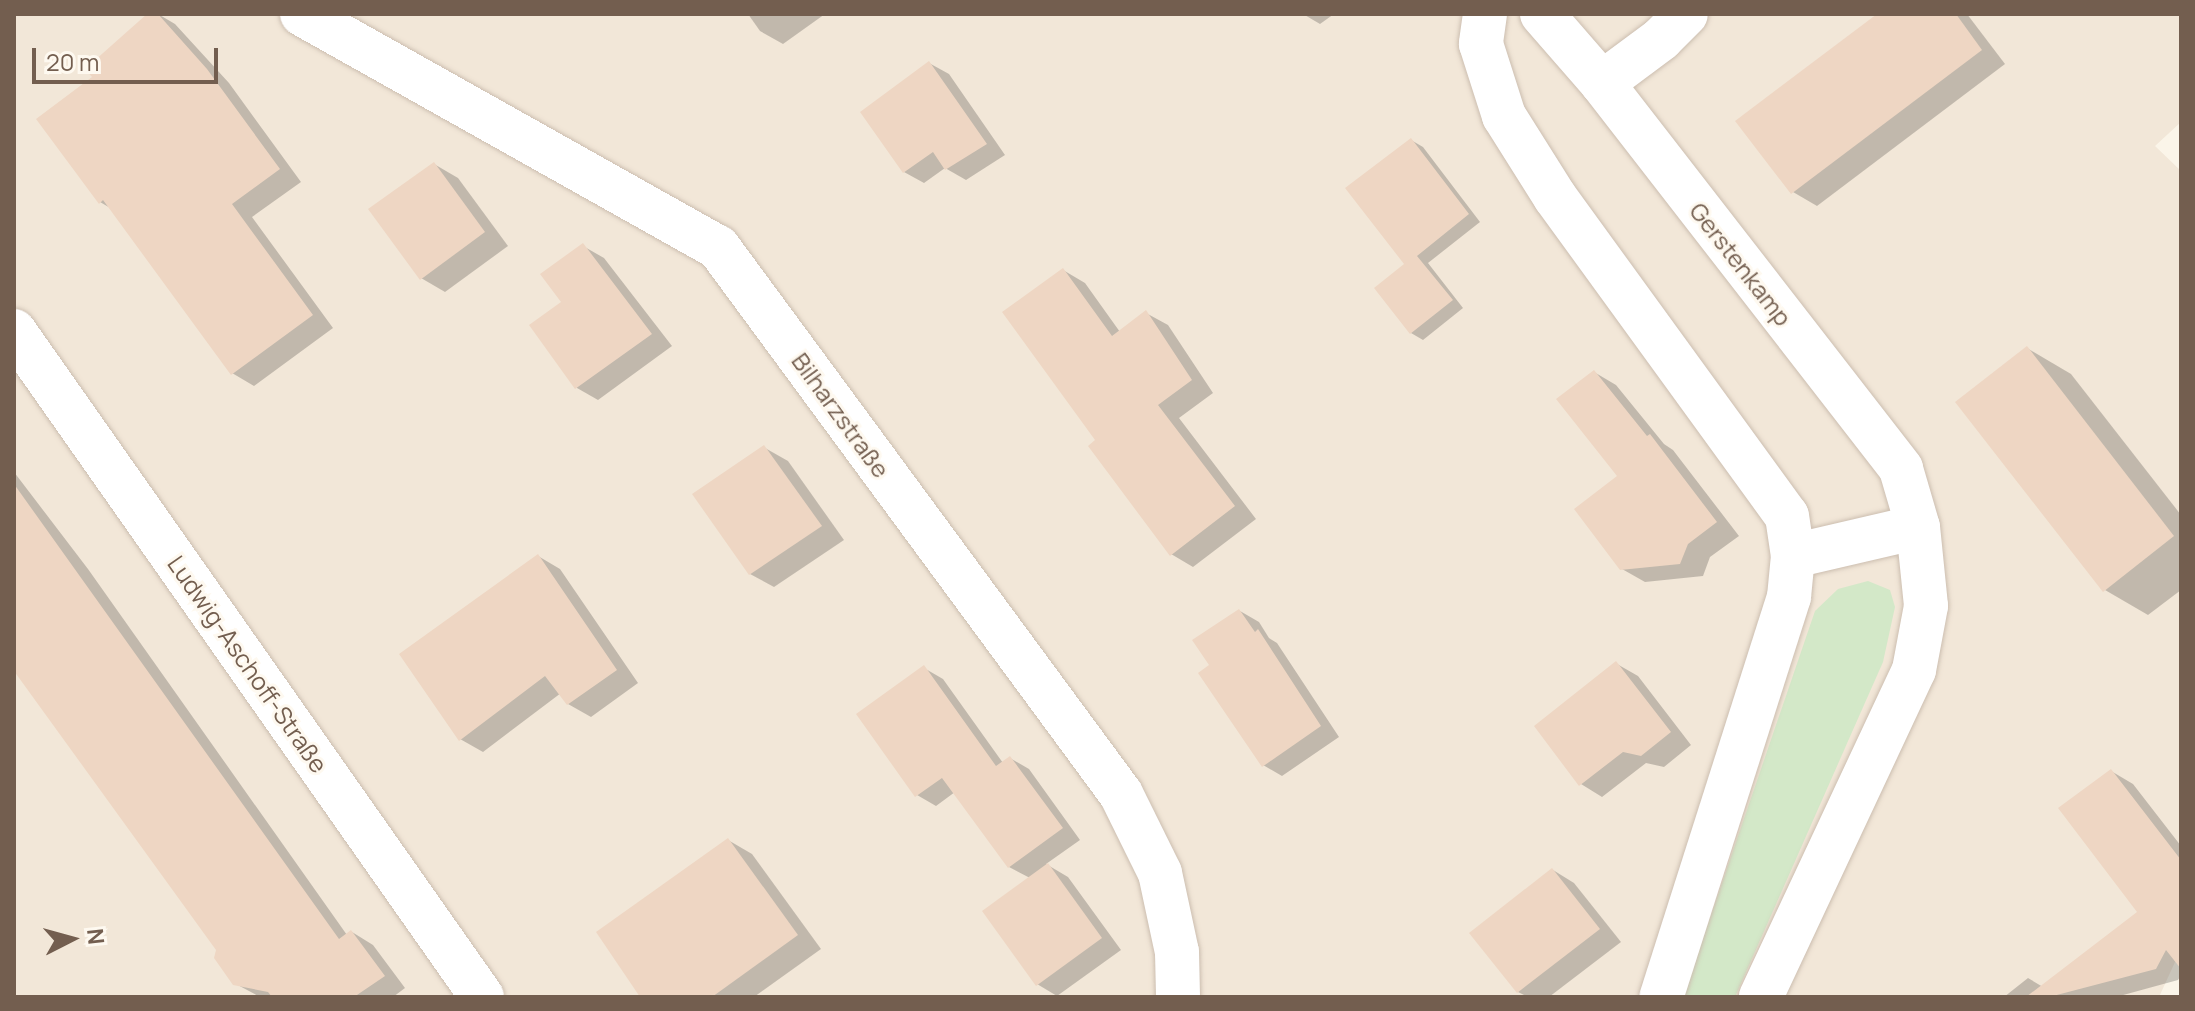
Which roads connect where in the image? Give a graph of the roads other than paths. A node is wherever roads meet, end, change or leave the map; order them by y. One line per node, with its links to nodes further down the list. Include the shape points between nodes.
1 (302, 14): 10 (street, Bilharzstraße, via 718,247 1121,794 1160,873 1177,952)
2 (1485, 14): 8 (street, via 1481,44 1504,116 1555,197 1787,516)
3 (1542, 14): 5 (street, Gerstenkamp)
4 (1686, 14): 5 (street)
5 (1602, 83): 7 (street, Gerstenkamp, via 1901,469)
6 (14, 331): 9 (street, Ludwig-Aschoff-Straße)
7 (1918, 527): 8 (street); 12 (street, Gerstenkamp, via 1926,606 1914,670)
8 (1793, 556): 11 (street, via 1789,597)
9 (482, 997)
10 (1178, 997)
11 (1661, 997)
12 (1761, 997)

